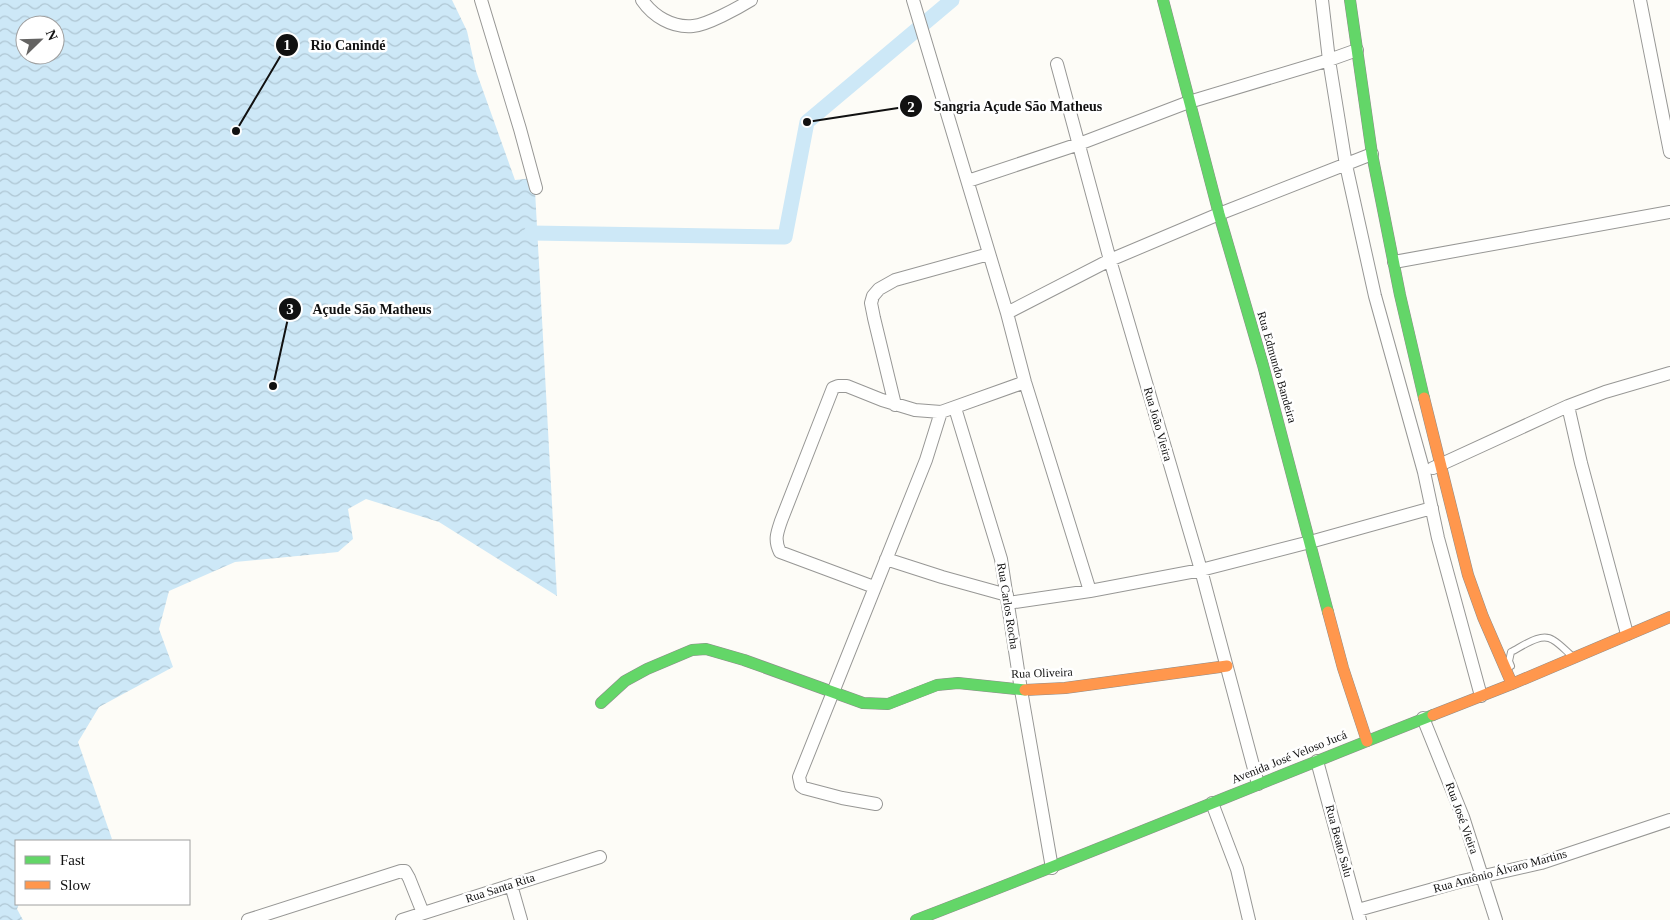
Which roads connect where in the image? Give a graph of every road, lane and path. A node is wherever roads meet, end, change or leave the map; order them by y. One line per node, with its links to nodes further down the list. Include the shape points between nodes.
1 (481, 0): 18 (street)
2 (642, 0): 3 (street, via 648,9 666,21 693,26)
3 (751, 0)
4 (913, 0): 17 (street)
5 (1163, 0): 12 (street, Rua Edmundo Bandeira)
6 (1322, 0): 10 (street)
7 (1350, 0): 9 (street)
8 (1640, 0): 14 (street)
9 (1358, 50): 10 (street); 15 (street)
10 (1329, 60): 12 (street); 16 (street)
11 (1057, 64): 13 (street, Rua João Vieira)
12 (1189, 102): 13 (street); 20 (street, Rua Edmundo Bandeira)
13 (1079, 144): 17 (street); 22 (street, Rua João Vieira)
14 (1670, 152)
15 (1372, 154): 16 (street); 23 (street)
16 (1346, 165): 20 (street); 32 (street, via 1376,296)
17 (968, 181): 21 (street)
18 (536, 188)
19 (1670, 212): 23 (street)
20 (1219, 214): 22 (street); 34 (street, Rua Edmundo Bandeira)
21 (989, 254): 24 (street); 27 (street, via 895,280 873,296 874,318)
22 (1110, 260): 24 (street); 36 (street, Rua João Vieira)
23 (1394, 262): 31 (street)
24 (1007, 313): 26 (street)
25 (1670, 373): 28 (street)
26 (1025, 382): 29 (street); 38 (street)
27 (895, 405): 30 (street); 37 (street, via 847,386 833,388 776,538 780,552)
28 (1568, 406): 31 (street); 41 (street)
29 (954, 408): 30 (street); 39 (street, Rua Carlos Rocha, via 998,550)
30 (941, 412): 35 (street, via 926,460)
31 (1440, 465): 32 (street); 44 (street, via 1468,576 1486,624)
32 (1424, 472): 33 (street)
33 (1432, 508): 34 (street); 47 (street)
34 (1310, 542): 36 (street); 50 (street, Rua Edmundo Bandeira, via 1343,668)
35 (886, 559): 37 (street); 39 (street)
36 (1201, 570): 38 (street); 43 (street, Rua João Vieira)
37 (874, 588): 46 (street)
38 (1090, 591): 39 (street)
39 (1008, 599): 45 (street, Rua Carlos Rocha)
40 (1670, 617): 41 (street, Avenida José Veloso Jucá)
41 (1627, 634): 42 (street, Avenida José Veloso Jucá)
42 (1573, 657): 44 (street, Avenida José Veloso Jucá); 44 (lane, via 1552,639 1543,637 1535,640 1512,652 1510,661)
43 (1227, 666): 45 (street, Rua Oliveira, via 1065,688); 52 (street, Rua João Vieira)
44 (1515, 683): 47 (street, Avenida José Veloso Jucá)
45 (1021, 690): 46 (street, Rua Oliveira, via 938,685 888,704 863,703); 57 (street, Rua Carlos Rocha)
46 (833, 692): 48 (street, Rua Oliveira, via 706,648 673,657 625,681); 54 (street, via 799,781 801,786 810,790)
47 (1481, 696): 49 (street, Avenida José Veloso Jucá)
48 (601, 703)
49 (1423, 718): 50 (street, Avenida José Veloso Jucá); 58 (street, Rua José Vieira, via 1463,817)
50 (1367, 741): 51 (street, Avenida José Veloso Jucá)
51 (1317, 761): 52 (street, Avenida José Veloso Jucá); 61 (street, Rua Beato Salu)
52 (1258, 784): 53 (street, Avenida José Veloso Jucá)
53 (1212, 803): 57 (street, Avenida José Veloso Jucá); 66 (street, via 1237,870)
54 (876, 804)
55 (1670, 820): 58 (street, Rua Antônio Álvaro Martins, via 1541,862)
56 (600, 857): 59 (street, Rua Santa Rita)
57 (1052, 868): 65 (street, Avenida José Veloso Jucá)
58 (1482, 876): 61 (street, Rua Antônio Álvaro Martins); 67 (street, Rua José Vieira)
59 (511, 884): 60 (street, Rua Santa Rita); 64 (street)
60 (423, 913): 62 (street, via 409,878 405,871 401,871); 63 (street, Rua Santa Rita)
61 (1359, 915)
62 (248, 920)
63 (402, 920)
64 (521, 920)
65 (916, 920)
66 (1249, 920)
67 (1496, 920)

